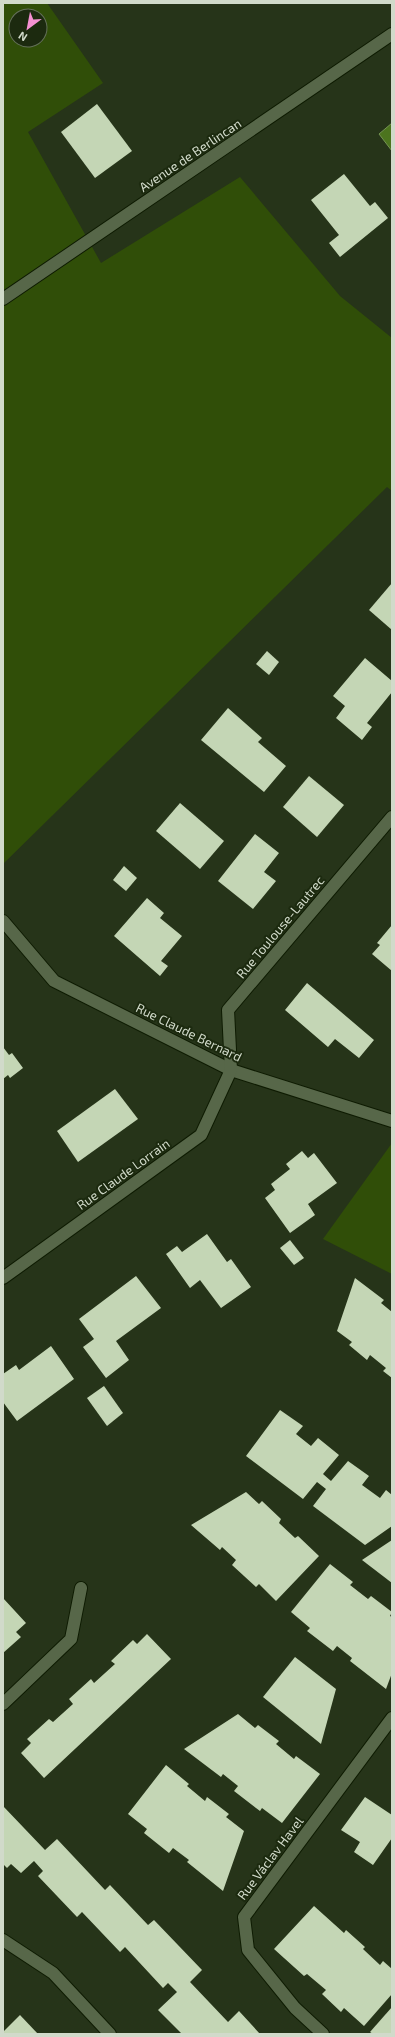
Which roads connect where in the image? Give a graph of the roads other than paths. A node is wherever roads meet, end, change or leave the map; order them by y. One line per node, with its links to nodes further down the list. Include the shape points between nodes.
1 (392, 34): 2 (street, Avenue de Berlincan)
2 (3, 299)
3 (392, 817): 5 (street, Rue Toulouse-Lautrec, via 228,1010)
4 (3, 921): 5 (street, Rue Claude Bernard, via 54,981)
5 (231, 1070): 6 (street, Rue Claude Bernard); 7 (street, Rue Claude Lorrain, via 201,1135)
6 (392, 1121)
7 (3, 1278)
8 (81, 1588): 9 (street, via 71,1639)
9 (3, 1704)
10 (392, 1718): 13 (street, Rue Václav Havel, via 244,1917 248,1950 295,2008)
11 (3, 1940): 12 (street, via 52,1973)
12 (110, 2034)
13 (323, 2034)

